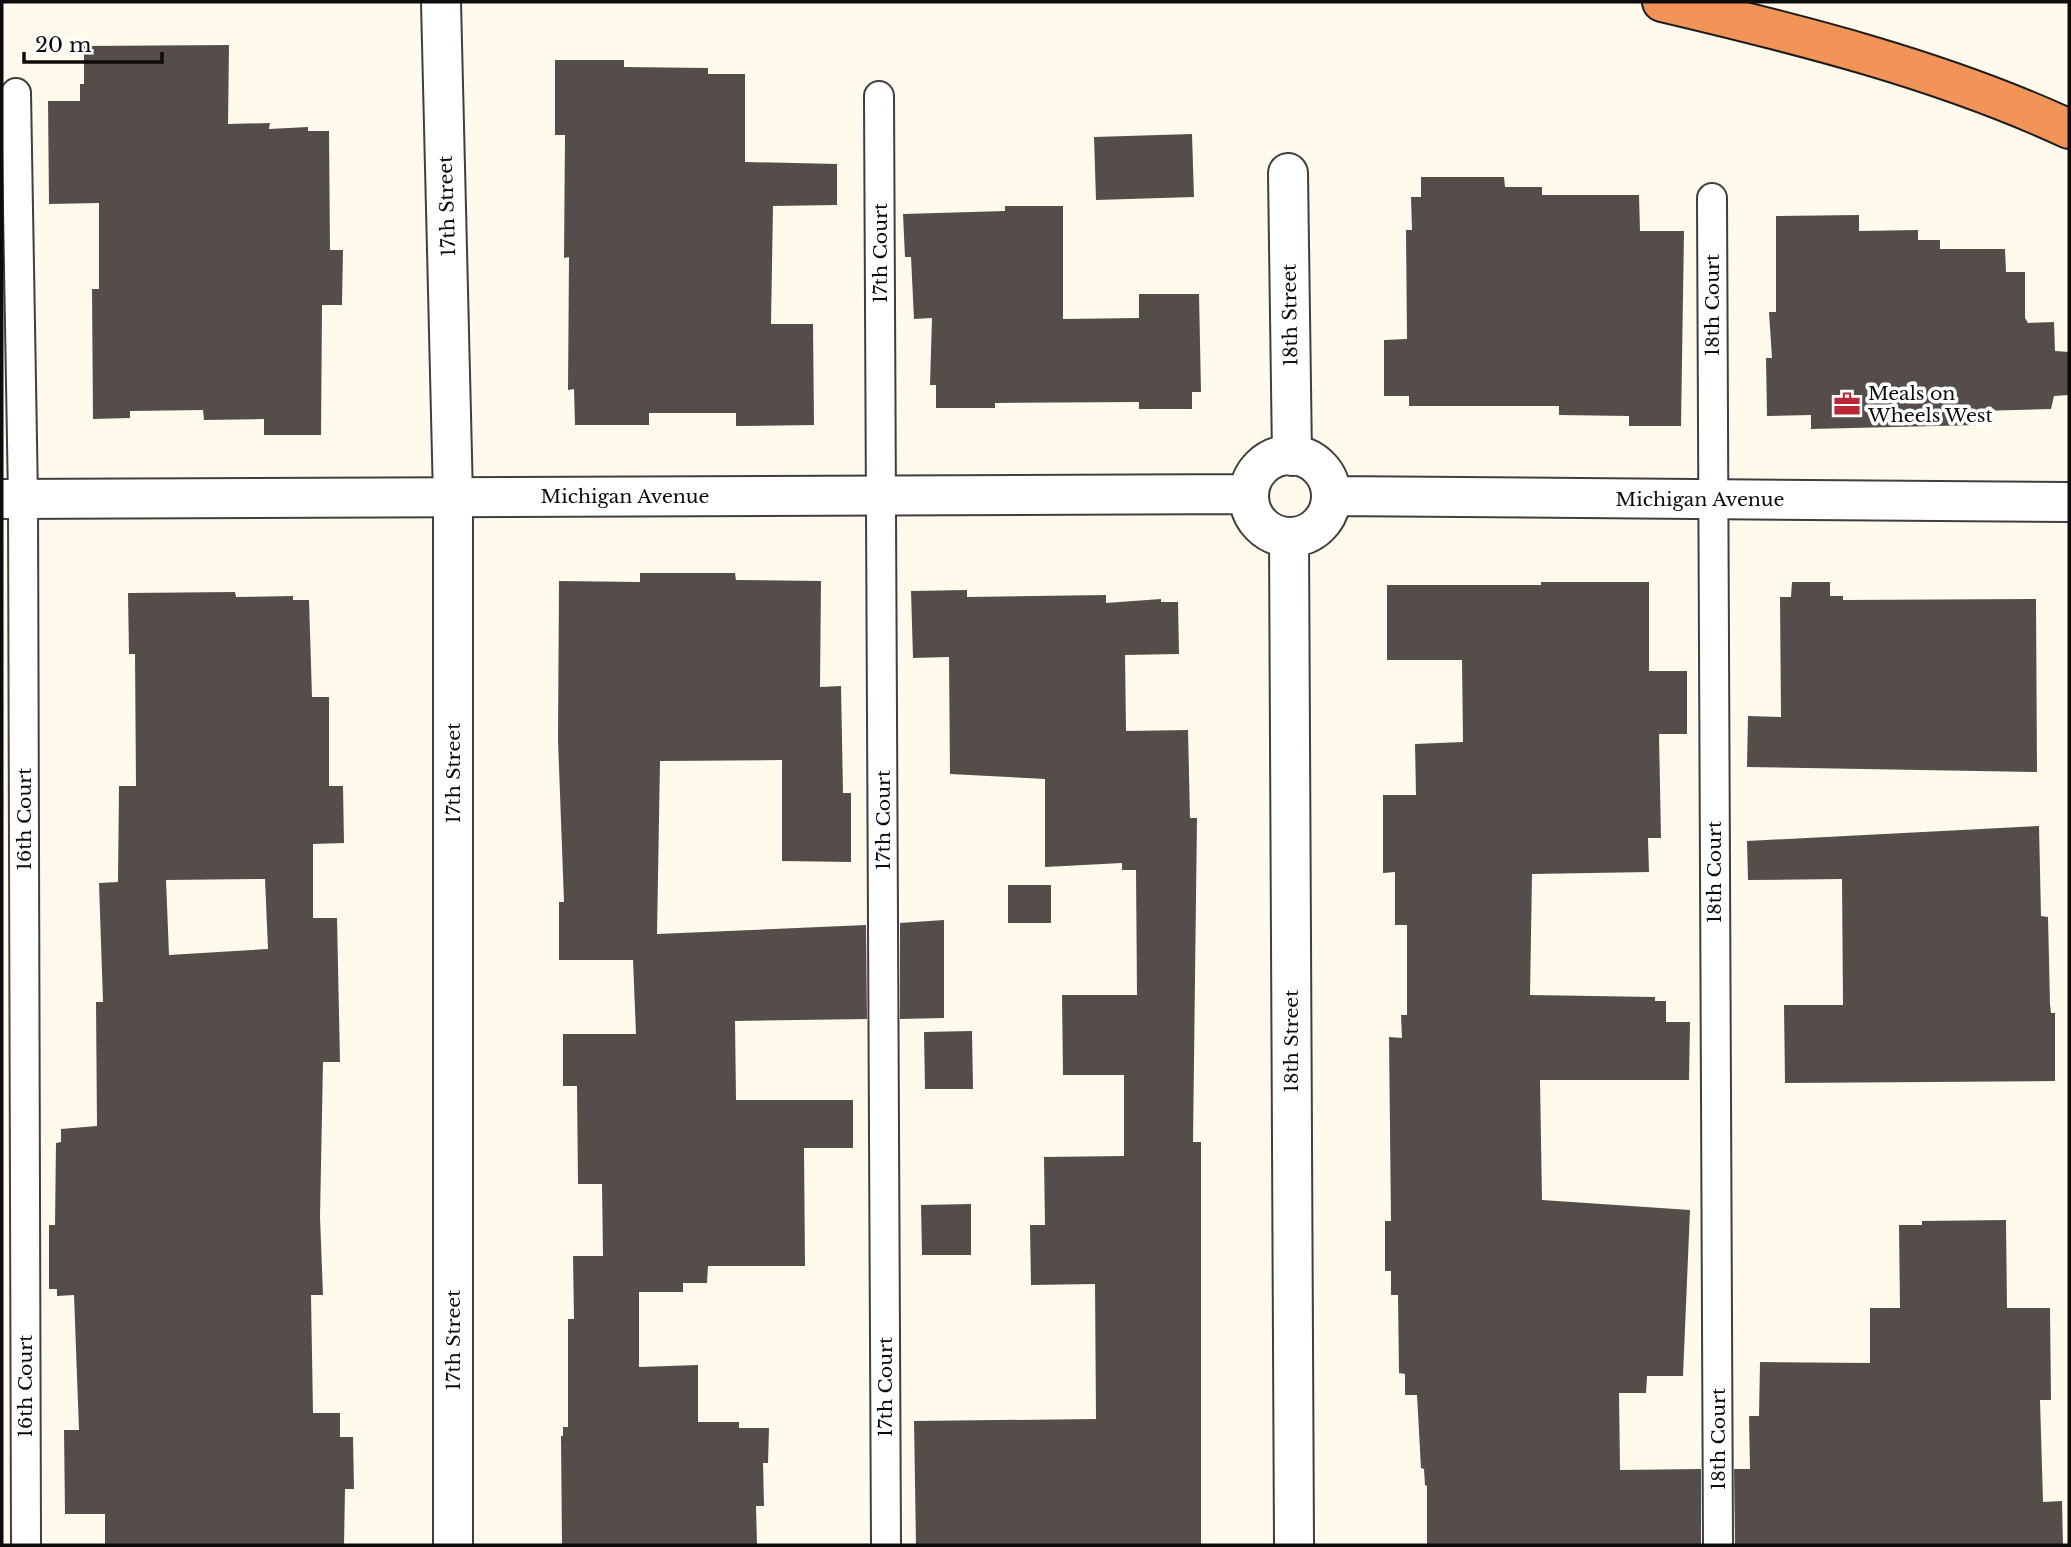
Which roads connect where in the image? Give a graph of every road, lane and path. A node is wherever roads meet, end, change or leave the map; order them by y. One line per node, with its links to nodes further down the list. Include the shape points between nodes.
1 (1662, 2): 5 (highway, via 1876,58)
2 (441, 7): 12 (street, 17th Street)
3 (16, 93): 13 (lane, 16th Court)
4 (879, 96): 10 (lane, 17th Court)
5 (2069, 129)
6 (1288, 173): 8 (street, 18th Street)
7 (1712, 198): 14 (lane, 18th Court)
8 (1292, 456): 9 (street, via 1271,460 1260,469); 11 (street, via 1311,461 1321,471)
9 (1249, 494): 10 (street, Michigan Avenue); 16 (street, via 1255,519 1276,535)
10 (881, 495): 12 (street, Michigan Avenue); 19 (lane, 17th Court)
11 (1331, 496): 14 (street, Michigan Avenue); 16 (street, via 1322,521 1301,536)
12 (453, 497): 13 (street, Michigan Avenue); 18 (street, 17th Street)
13 (12, 499): 17 (lane, 16th Court)
14 (1711, 499): 15 (street, Michigan Avenue); 21 (lane, 18th Court)
15 (2069, 502)
16 (1289, 537): 20 (street, 18th Street)
17 (26, 1545)
18 (453, 1545)
19 (886, 1545)
20 (1294, 1545)
21 (1718, 1545)

